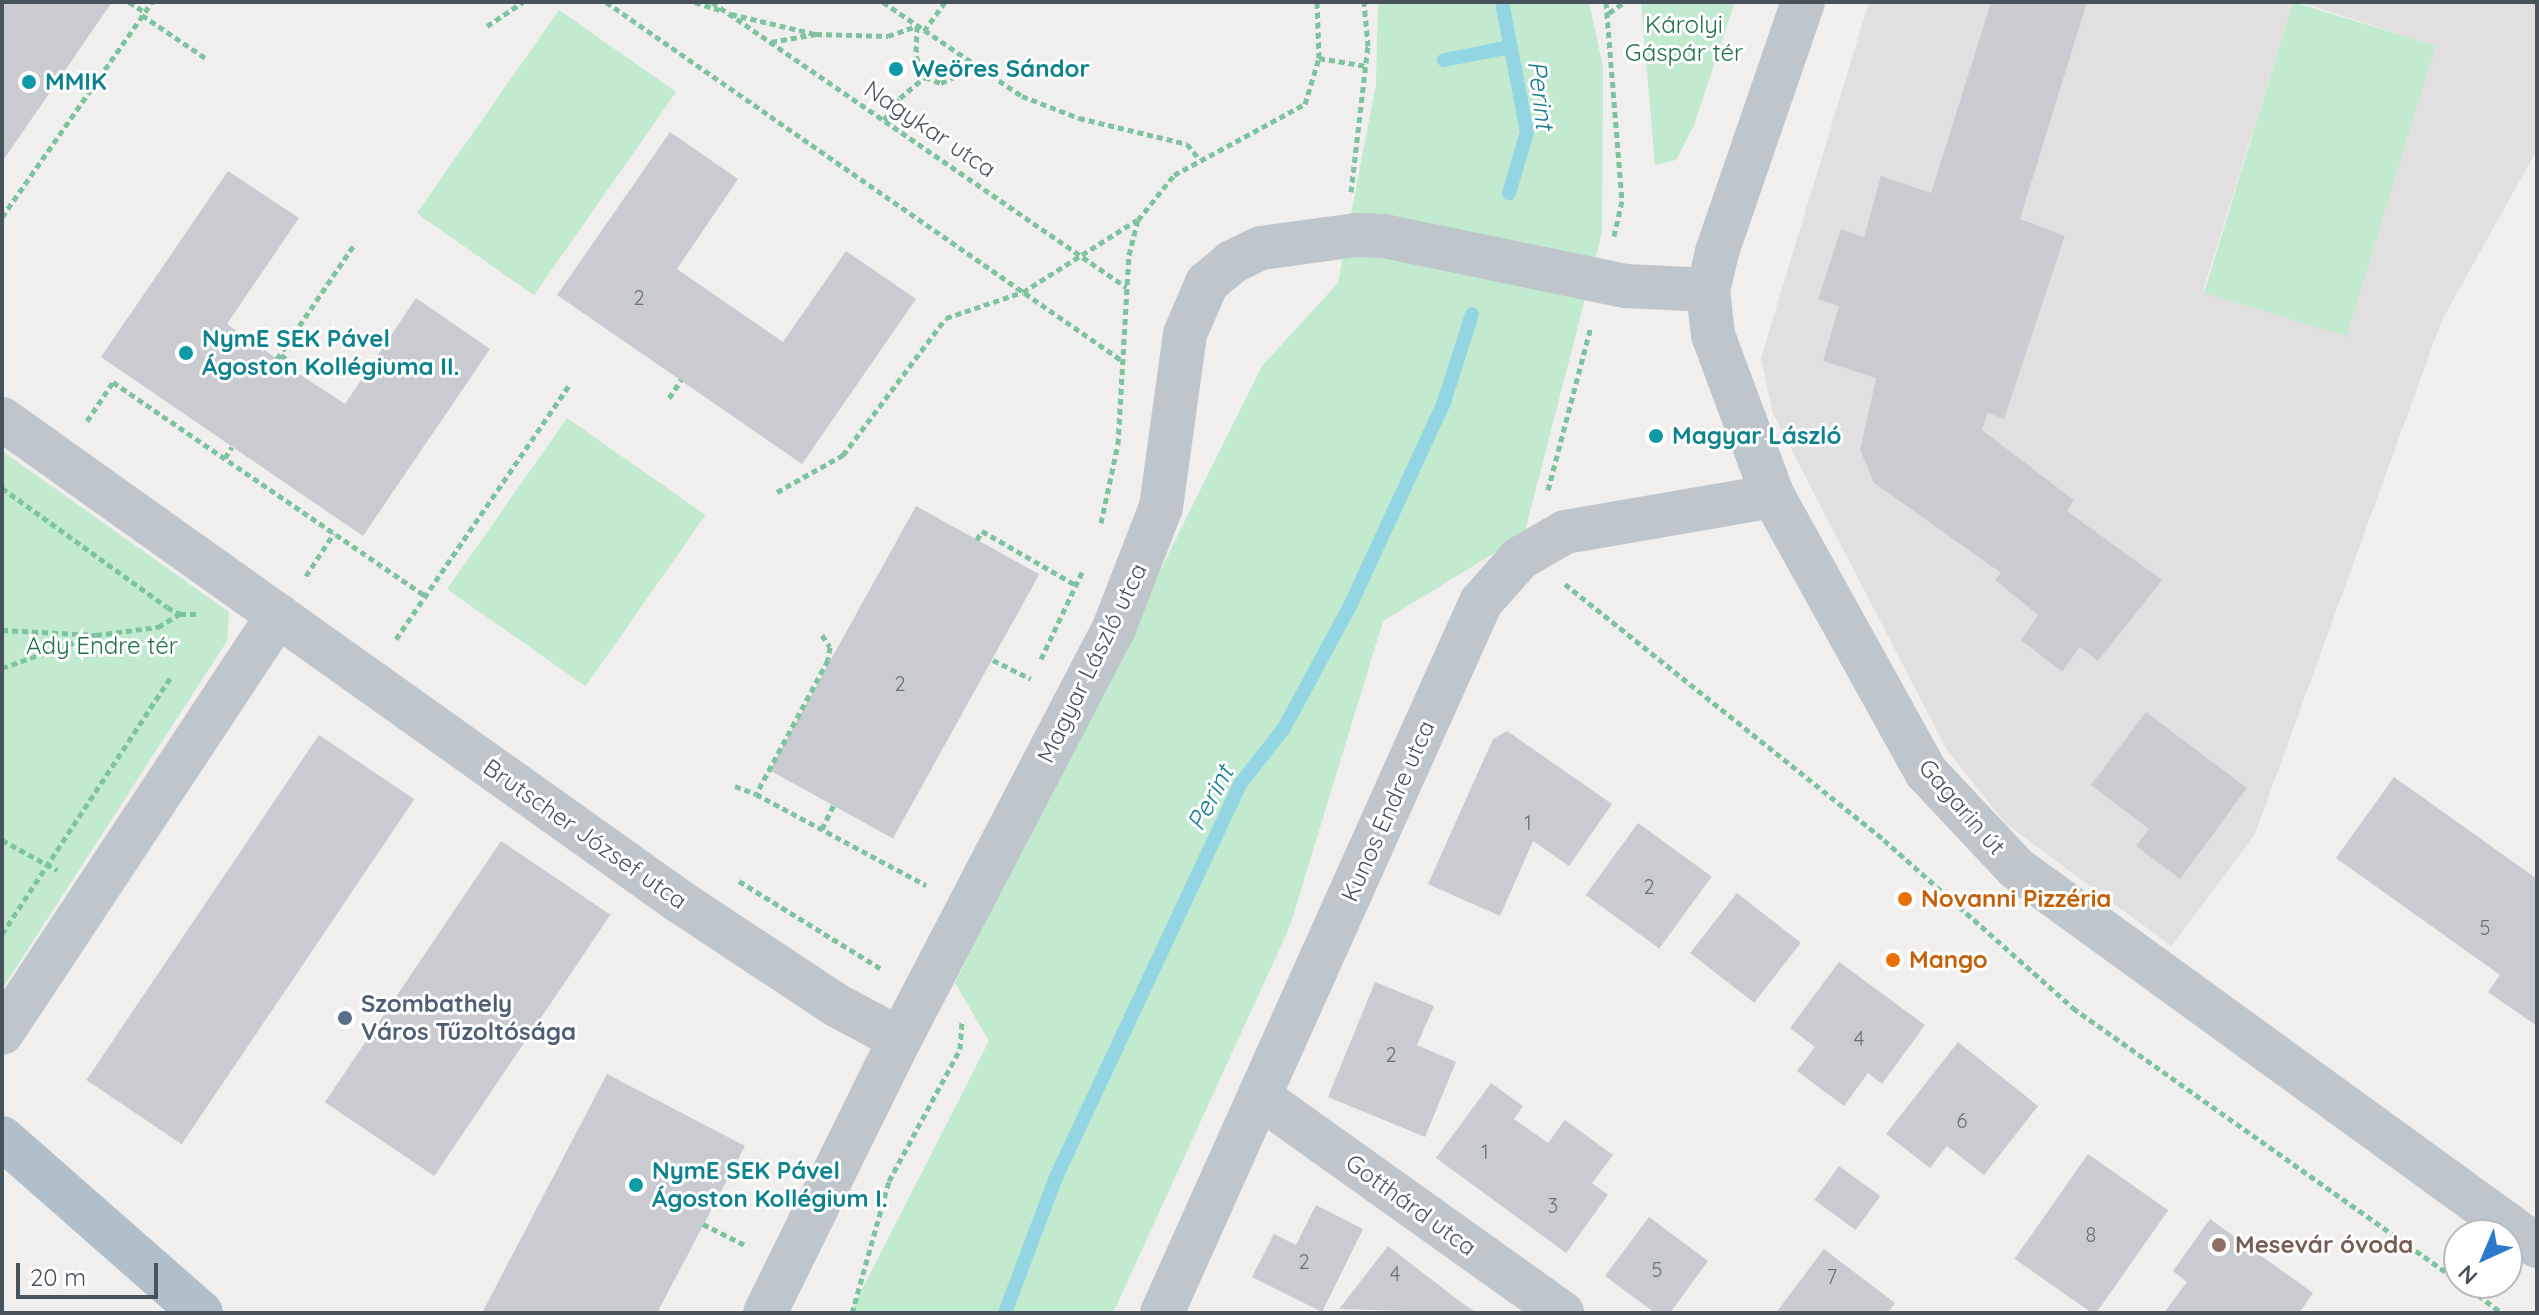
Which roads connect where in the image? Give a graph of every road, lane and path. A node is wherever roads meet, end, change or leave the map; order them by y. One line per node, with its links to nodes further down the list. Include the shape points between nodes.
1 (129, 2): 15 (path)
2 (152, 2): 15 (path)
3 (523, 2): 17 (path)
4 (606, 2): 37 (path)
5 (695, 2): 16 (path)
6 (712, 2): 16 (path, Nagykar utca)
7 (883, 2): 18 (path)
8 (945, 2): 19 (path)
9 (1317, 2): 22 (path)
10 (1364, 2): 24 (path)
11 (1606, 2): 14 (path)
12 (1624, 2): 14 (path)
13 (1803, 2): 36 (street)
14 (1609, 13): 31 (path, via 1622,201)
15 (143, 14): 23 (path); 29 (path)
16 (729, 14): 20 (path); 21 (path, Nagykar utca)
17 (487, 26)
18 (917, 26): 19 (path); 20 (path, via 888,36); 26 (path, via 916,56)
19 (924, 31): 25 (path)
20 (816, 34): 21 (path)
21 (771, 42): 27 (path, Nagykar utca)
22 (1319, 58): 24 (path); 28 (path, via 1312,92 1298,110)
23 (207, 59)
24 (1366, 66): 32 (path)
25 (975, 67): 26 (path, via 941,83); 28 (path, via 1052,108 1187,144)
26 (925, 77): 27 (path, via 904,92)
27 (884, 120): 34 (path, Nagykar utca)
28 (1199, 159): 30 (path, via 1156,192)
29 (2, 217)
30 (1138, 220): 34 (path); 35 (path)
31 (1617, 229)
32 (1365, 236): 36 (street, Magyar László utca, via 1626,286); 84 (street, Magyar László utca, via 1252,252 1218,272 1199,293 1185,334 1161,507 1136,577)
33 (354, 245): 39 (path, via 279,357 296,366)
34 (1083, 254): 35 (path, Nagykar utca); 37 (path)
35 (1127, 288): 38 (path)
36 (1708, 290): 49 (street, Gagarin út, via 1713,335)
37 (1023, 292): 38 (path); 48 (path, via 946,318 843,455)
38 (1124, 362): 50 (path, via 1118,444)
39 (293, 370)
40 (681, 380): 42 (path)
41 (570, 384): 56 (path)
42 (669, 398)
43 (2, 419): 59 (street)
44 (87, 421): 46 (path, via 113,382)
45 (232, 447): 46 (path)
46 (225, 458): 51 (path)
47 (2, 488): 58 (path)
48 (777, 492)
49 (1773, 496): 85 (street, Kunos Endre utca, via 1565,532 1520,558 1481,602); 88 (street, Gagarin út, via 1926,772 1968,822 2016,868 2164,980)
50 (1098, 531)
51 (334, 533): 54 (path); 56 (path)
52 (977, 540): 55 (path, via 982,531)
53 (1086, 563): 55 (path)
54 (306, 576)
55 (1076, 585): 67 (path)
56 (426, 596): 63 (path)
57 (201, 612): 58 (path)
58 (180, 614): 61 (path, via 158,627)
59 (278, 615): 78 (street); 84 (street, Brutscher József utca, via 679,901 836,1005)
60 (2, 630): 61 (path)
61 (96, 635): 65 (path)
62 (822, 635): 70 (path, via 830,647 828,660)
63 (396, 639)
64 (993, 660): 67 (path)
65 (2, 668)
66 (172, 675): 74 (path)
67 (1031, 679): 68 (path)
68 (1024, 693)
69 (735, 786): 70 (path)
70 (756, 794): 72 (path)
71 (834, 804): 72 (path)
72 (822, 829): 77 (path)
73 (2, 840): 74 (path)
74 (48, 864): 78 (path); 80 (path)
75 (933, 871): 77 (path)
76 (728, 874): 81 (path, via 882,969)
77 (926, 885): 79 (path)
78 (92, 896): 83 (street)
79 (919, 899)
80 (2, 934)
81 (888, 960)
82 (962, 1020): 93 (path, via 960,1049 889,1181)
83 (2, 1033)
84 (900, 1039): 92 (street, Magyar László utca)
85 (1261, 1098): 94 (street, Kunos Endre utca); 95 (street, Gotthárd utca)
86 (2, 1138): 91 (main road)
87 (703, 1224): 89 (path)
88 (2537, 1246)
89 (755, 1250)
90 (2483, 1299): 96 (path)
91 (201, 1313)
92 (765, 1313)
93 (852, 1313)
94 (1162, 1313)
95 (1562, 1313)
96 (2502, 1313)

